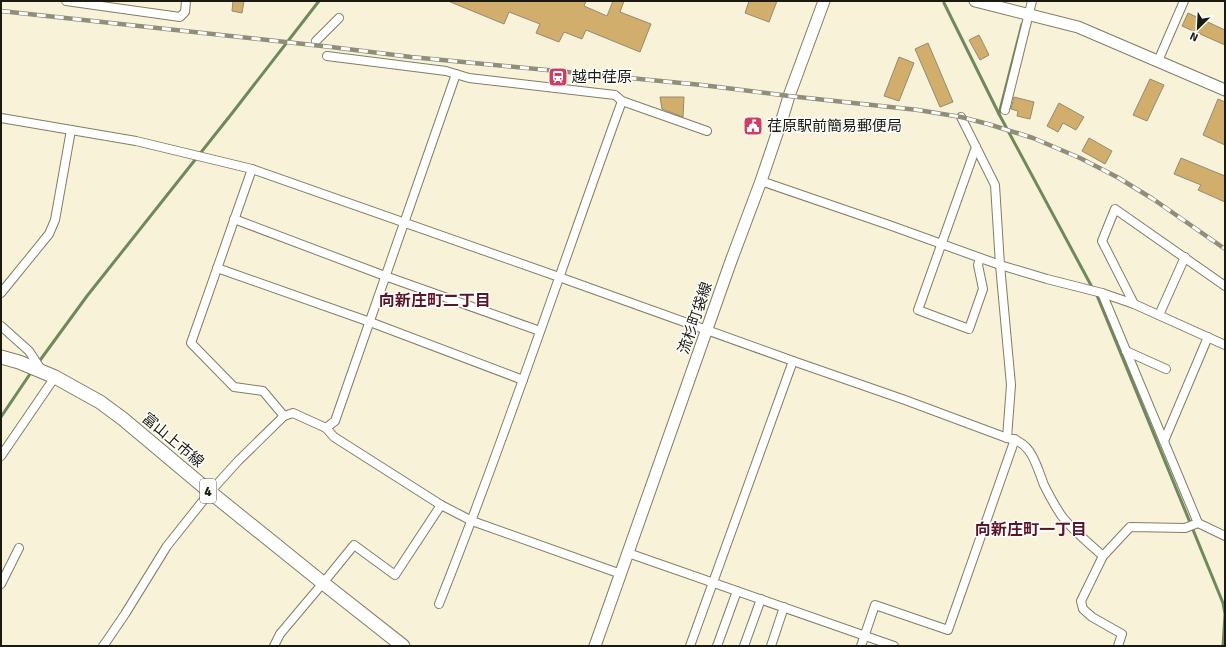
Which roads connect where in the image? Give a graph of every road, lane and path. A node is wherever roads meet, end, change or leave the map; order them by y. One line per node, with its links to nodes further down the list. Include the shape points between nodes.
1 (66, 1): 2 (street, via 180,17)
2 (186, 1)
3 (824, 1): 22 (main road, 流杉町袋線)
4 (975, 1): 7 (main road)
5 (1032, 1): 7 (street)
6 (1184, 1): 11 (street)
7 (1029, 14): 11 (main road, via 1078,27); 15 (street)
8 (339, 18): 9 (street)
9 (316, 41)
10 (327, 56): 12 (street)
11 (1158, 61): 13 (main road)
12 (456, 74): 14 (street, via 469,78 615,95); 24 (street)
13 (1225, 90)
14 (622, 101): 19 (street); 31 (street)
15 (1005, 110)
16 (961, 117): 20 (street)
17 (1, 118): 18 (street)
18 (71, 130): 21 (street, via 136,141); 33 (street, via 55,220 49,234)
19 (707, 131)
20 (976, 147): 25 (street); 28 (street, via 995,185)
21 (252, 169): 23 (street); 24 (street)
22 (761, 181): 25 (street); 40 (main road, 流杉町袋線)
23 (234, 219): 29 (street); 30 (street)
24 (404, 223): 30 (street); 31 (street)
25 (942, 244): 27 (street); 27 (street, via 918,310 968,329 983,289 978,265)
26 (1184, 257): 32 (street); 35 (street, via 1115,209 1102,241); 36 (street)
27 (980, 258): 28 (street)
28 (1000, 265): 34 (street); 52 (street, via 1011,385)
29 (217, 268): 37 (street); 50 (street, via 191,343 234,387 264,391)
30 (385, 276): 37 (street); 39 (street)
31 (559, 277): 39 (street); 40 (street)
32 (1225, 286)
33 (1, 293)
34 (1102, 293): 35 (street); 43 (street)
35 (1134, 304): 36 (street)
36 (1159, 315): 41 (street)
37 (370, 322): 49 (street); 51 (street, via 335,421)
38 (1, 326): 47 (street, via 29,351)
39 (540, 331): 49 (street)
40 (707, 331): 45 (street); 61 (main road, 流杉町袋線)
41 (1208, 337): 42 (street); 53 (street)
42 (1225, 345)
43 (1126, 351): 46 (street); 53 (street)
44 (1, 357): 47 (main road, 富山上市線 / 4)
45 (793, 361): 52 (street); 64 (street)
46 (1166, 369)
47 (42, 371): 48 (main road, 富山上市線 / 4)
48 (55, 377): 54 (street); 55 (main road, 富山上市線 / 4, via 100,402 123,419)
49 (523, 380): 57 (street)
50 (284, 416): 51 (street, via 293,413); 55 (street)
51 (326, 428): 56 (street, via 334,438)
52 (1011, 439): 62 (street, via 1020,442 1032,454 1045,487 1062,516); 71 (street, via 948,630 875,606)
53 (1164, 441): 58 (street)
54 (1, 456)
55 (210, 492): 65 (main road, 富山上市線 / 4); 72 (street, via 167,546)
56 (441, 505): 57 (street); 65 (street, via 395,575 354,545)
57 (472, 521): 63 (street); 69 (street)
58 (1198, 523): 59 (street); 62 (street, via 1184,528 1130,527)
59 (1225, 536)
60 (19, 548): 66 (street)
61 (628, 553): 63 (main road, 流杉町袋線); 64 (street)
62 (1104, 556): 82 (street, via 1081,600 1083,609 1092,617 1122,634)
63 (621, 574): 75 (main road, 流杉町袋線)
64 (713, 582): 67 (street); 76 (street)
65 (323, 583): 73 (street, via 280,634); 74 (main road, 富山上市線 / 4)
66 (1, 584)
67 (737, 591): 68 (street); 77 (street)
68 (761, 599): 70 (street); 78 (street)
69 (440, 604)
70 (784, 607): 71 (street); 79 (street)
71 (864, 636): 80 (street); 81 (street)
72 (102, 646)
73 (274, 646)
74 (403, 646)
75 (595, 646)
76 (690, 646)
77 (717, 646)
78 (744, 646)
79 (771, 646)
80 (861, 646)
81 (894, 646)
82 (1118, 646)

